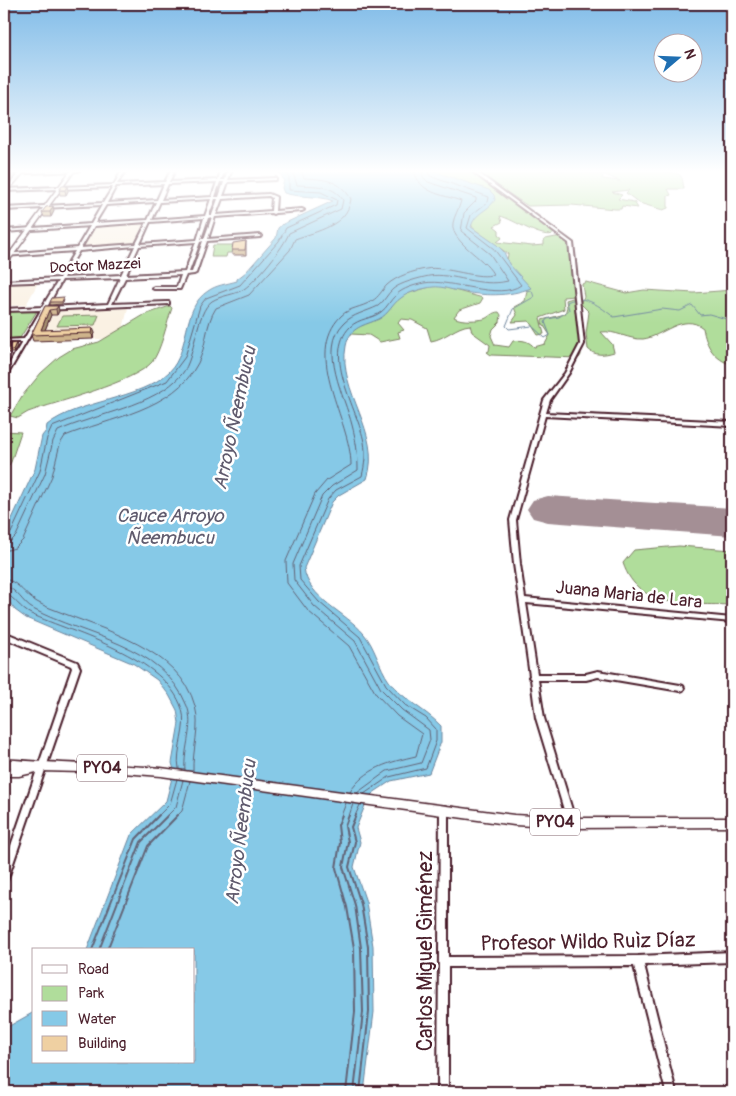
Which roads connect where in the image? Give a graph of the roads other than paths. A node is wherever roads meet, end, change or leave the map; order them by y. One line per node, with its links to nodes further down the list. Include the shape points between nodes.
1 (35, 221): 9 (main road)
2 (94, 221): 8 (street)
3 (148, 221): 8 (street)
4 (150, 221): 14 (street)
5 (205, 221): 12 (street)
6 (212, 221): 13 (street)
7 (544, 221): 31 (street, via 571,243 582,344)
8 (92, 225): 9 (street); 15 (street)
9 (29, 229): 10 (street); 16 (main road)
10 (4, 231)
11 (260, 236): 13 (street)
12 (198, 240): 13 (street); 14 (street); 19 (street)
13 (205, 240): 19 (street, Doctor Mazzei, via 194,273)
14 (138, 245): 15 (street); 20 (street)
15 (79, 249): 16 (street); 21 (street)
16 (11, 254): 17 (street); 18 (main road)
17 (4, 255)
18 (4, 264)
19 (185, 273): 20 (street, Doctor Mazzei); 23 (street, via 179,288)
20 (124, 276): 21 (street, Doctor Mazzei); 25 (street)
21 (60, 279): 22 (street, Doctor Mazzei); 26 (street)
22 (4, 282)
23 (154, 288)
24 (167, 303): 25 (street)
25 (110, 304): 26 (street)
26 (44, 307): 27 (street); 28 (street)
27 (4, 309)
28 (25, 340): 29 (street); 30 (street)
29 (4, 341)
30 (4, 377)
31 (543, 414): 32 (street); 33 (street, via 513,520)
32 (732, 424)
33 (524, 600): 34 (street, Juana Marìa de Lara); 36 (street)
34 (732, 620)
35 (4, 635): 39 (street, via 74,664 76,668)
36 (533, 677): 37 (street, via 586,678 598,674); 42 (street, via 540,718)
37 (680, 688)
38 (4, 763): 39 (main road, PY04)
39 (42, 767): 40 (main road, PY04); 41 (main road, PY04, via 161,772); 44 (street)
40 (4, 772)
41 (444, 810): 42 (main road, PY04, via 514,820); 46 (street, Carlos Miguel Giménez)
42 (572, 823): 43 (main road, PY04)
43 (732, 823)
44 (4, 878)
45 (732, 958): 47 (street, Profesor Wildo Ruìz Díaz)
46 (444, 962): 47 (street, Profesor Wildo Ruìz Díaz); 48 (street, Carlos Miguel Giménez)
47 (638, 962): 49 (street)
48 (443, 1092)
49 (671, 1092)

